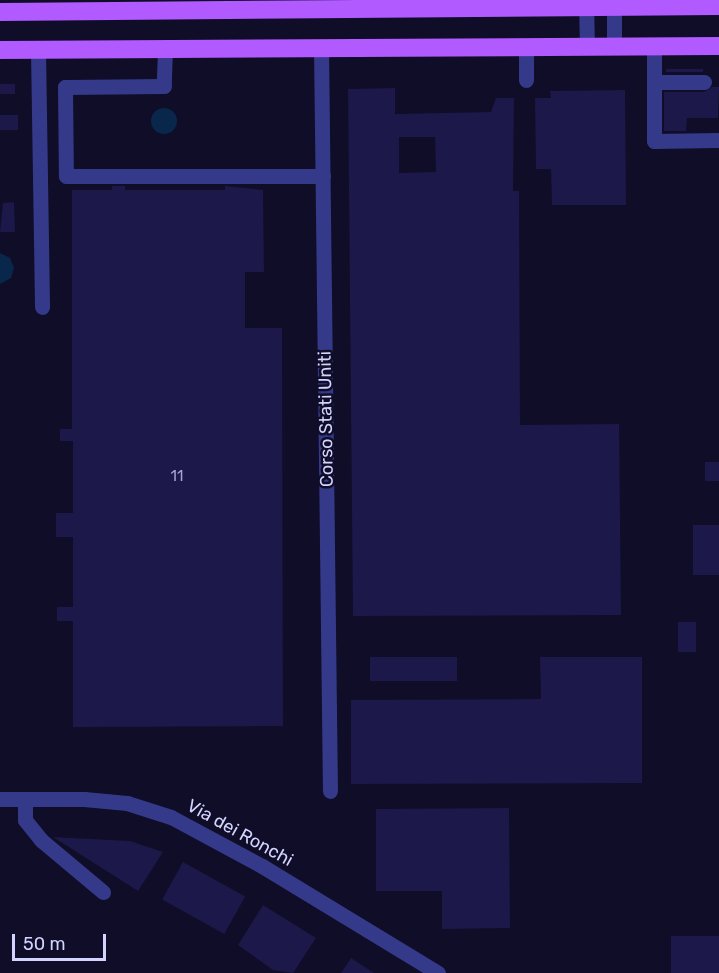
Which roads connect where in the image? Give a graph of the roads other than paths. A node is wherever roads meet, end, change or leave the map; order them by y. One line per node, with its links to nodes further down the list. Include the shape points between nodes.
1 (586, 3): 2 (main road); 4 (main road); 7 (street)
2 (614, 3): 5 (main road); 8 (street)
3 (292, 5): 4 (main road); 6 (main road)
4 (321, 5)
5 (719, 6)
6 (0, 12)
7 (587, 46): 8 (main road); 12 (main road)
8 (614, 46): 9 (main road)
9 (654, 46): 10 (main road); 17 (street)
10 (719, 46)
11 (321, 47): 12 (main road); 13 (main road); 20 (street, Corso Stati Uniti)
12 (526, 47): 16 (street)
13 (165, 49): 15 (main road); 20 (street, via 164,86 65,87 66,176)
14 (0, 50): 15 (main road)
15 (38, 50): 21 (street)
16 (526, 80)
17 (654, 82): 18 (street); 19 (street, via 654,141)
18 (704, 82)
19 (719, 140)
20 (323, 176): 22 (street, Corso Stati Uniti)
21 (42, 307)
22 (330, 791)
23 (0, 799): 24 (street, Via dei Ronchi)
24 (24, 799): 25 (street, via 26,820 41,840); 26 (street, Via dei Ronchi, via 127,803 171,817 262,866)
25 (103, 892)
26 (438, 973)

